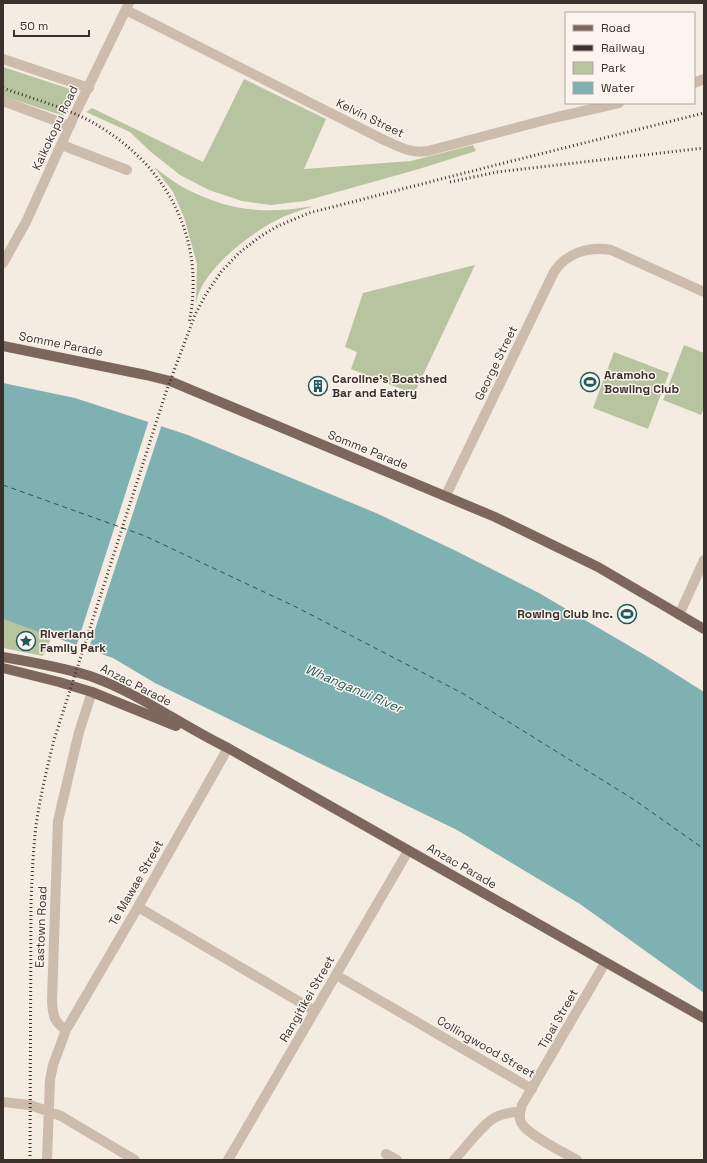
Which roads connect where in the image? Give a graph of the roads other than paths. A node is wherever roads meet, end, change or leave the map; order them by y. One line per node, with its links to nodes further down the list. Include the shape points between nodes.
1 (128, 6): 5 (street, Kaikokopu Road); 7 (street, Kelvin Street, via 386,141 410,151 428,151)
2 (3, 59): 5 (street)
3 (704, 78): 4 (street)
4 (695, 82)
5 (89, 88): 8 (street, Kaikokopu Road)
6 (3, 101): 8 (street)
7 (615, 104)
8 (70, 126): 9 (street, Kaikokopu Road)
9 (62, 144): 10 (street); 11 (street, Kaikokopu Road, via 26,222)
10 (127, 170)
11 (3, 263)
12 (704, 292): 14 (street, George Street, via 604,248 580,252 564,259 554,272)
13 (3, 346): 14 (main road, Somme Parade, via 165,380)
14 (446, 496): 16 (main road, Somme Parade, via 545,540 598,567)
15 (704, 560): 16 (street)
16 (679, 615): 17 (main road, Somme Parade)
17 (704, 629)
18 (3, 657): 21 (main road, Anzac Parade, via 55,666 90,676 160,711)
19 (3, 668): 20 (main road, Anzac Parade)
20 (92, 692): 21 (main road, Anzac Parade); 29 (street, Eastown Road, via 79,732 58,821 52,1001 56,1023)
21 (206, 738): 22 (main road, Anzac Parade)
22 (228, 748): 23 (main road, Anzac Parade); 24 (street, Te Mawae Street)
23 (408, 851): 25 (main road, Anzac Parade); 26 (street, Rangitikei Street)
24 (138, 908): 27 (street); 29 (street, Te Mawae Street)
25 (605, 963): 28 (main road, Anzac Parade); 30 (street, Tipai Street)
26 (336, 975): 27 (street, Rangitikei Street); 30 (street, Collingwood Street)
27 (315, 1011): 37 (street, Rangitikei Street)
28 (704, 1018)
29 (66, 1030): 32 (street, via 53,1065)
30 (532, 1089): 33 (street, Collingwood Street)
31 (3, 1102): 32 (street)
32 (48, 1110): 35 (street); 36 (street)
33 (520, 1112): 39 (street, via 493,1118); 40 (street, via 521,1121 535,1136)
34 (386, 1154): 38 (street)
35 (47, 1160)
36 (135, 1160)
37 (228, 1160)
38 (397, 1160)
39 (454, 1160)
40 (577, 1160)

